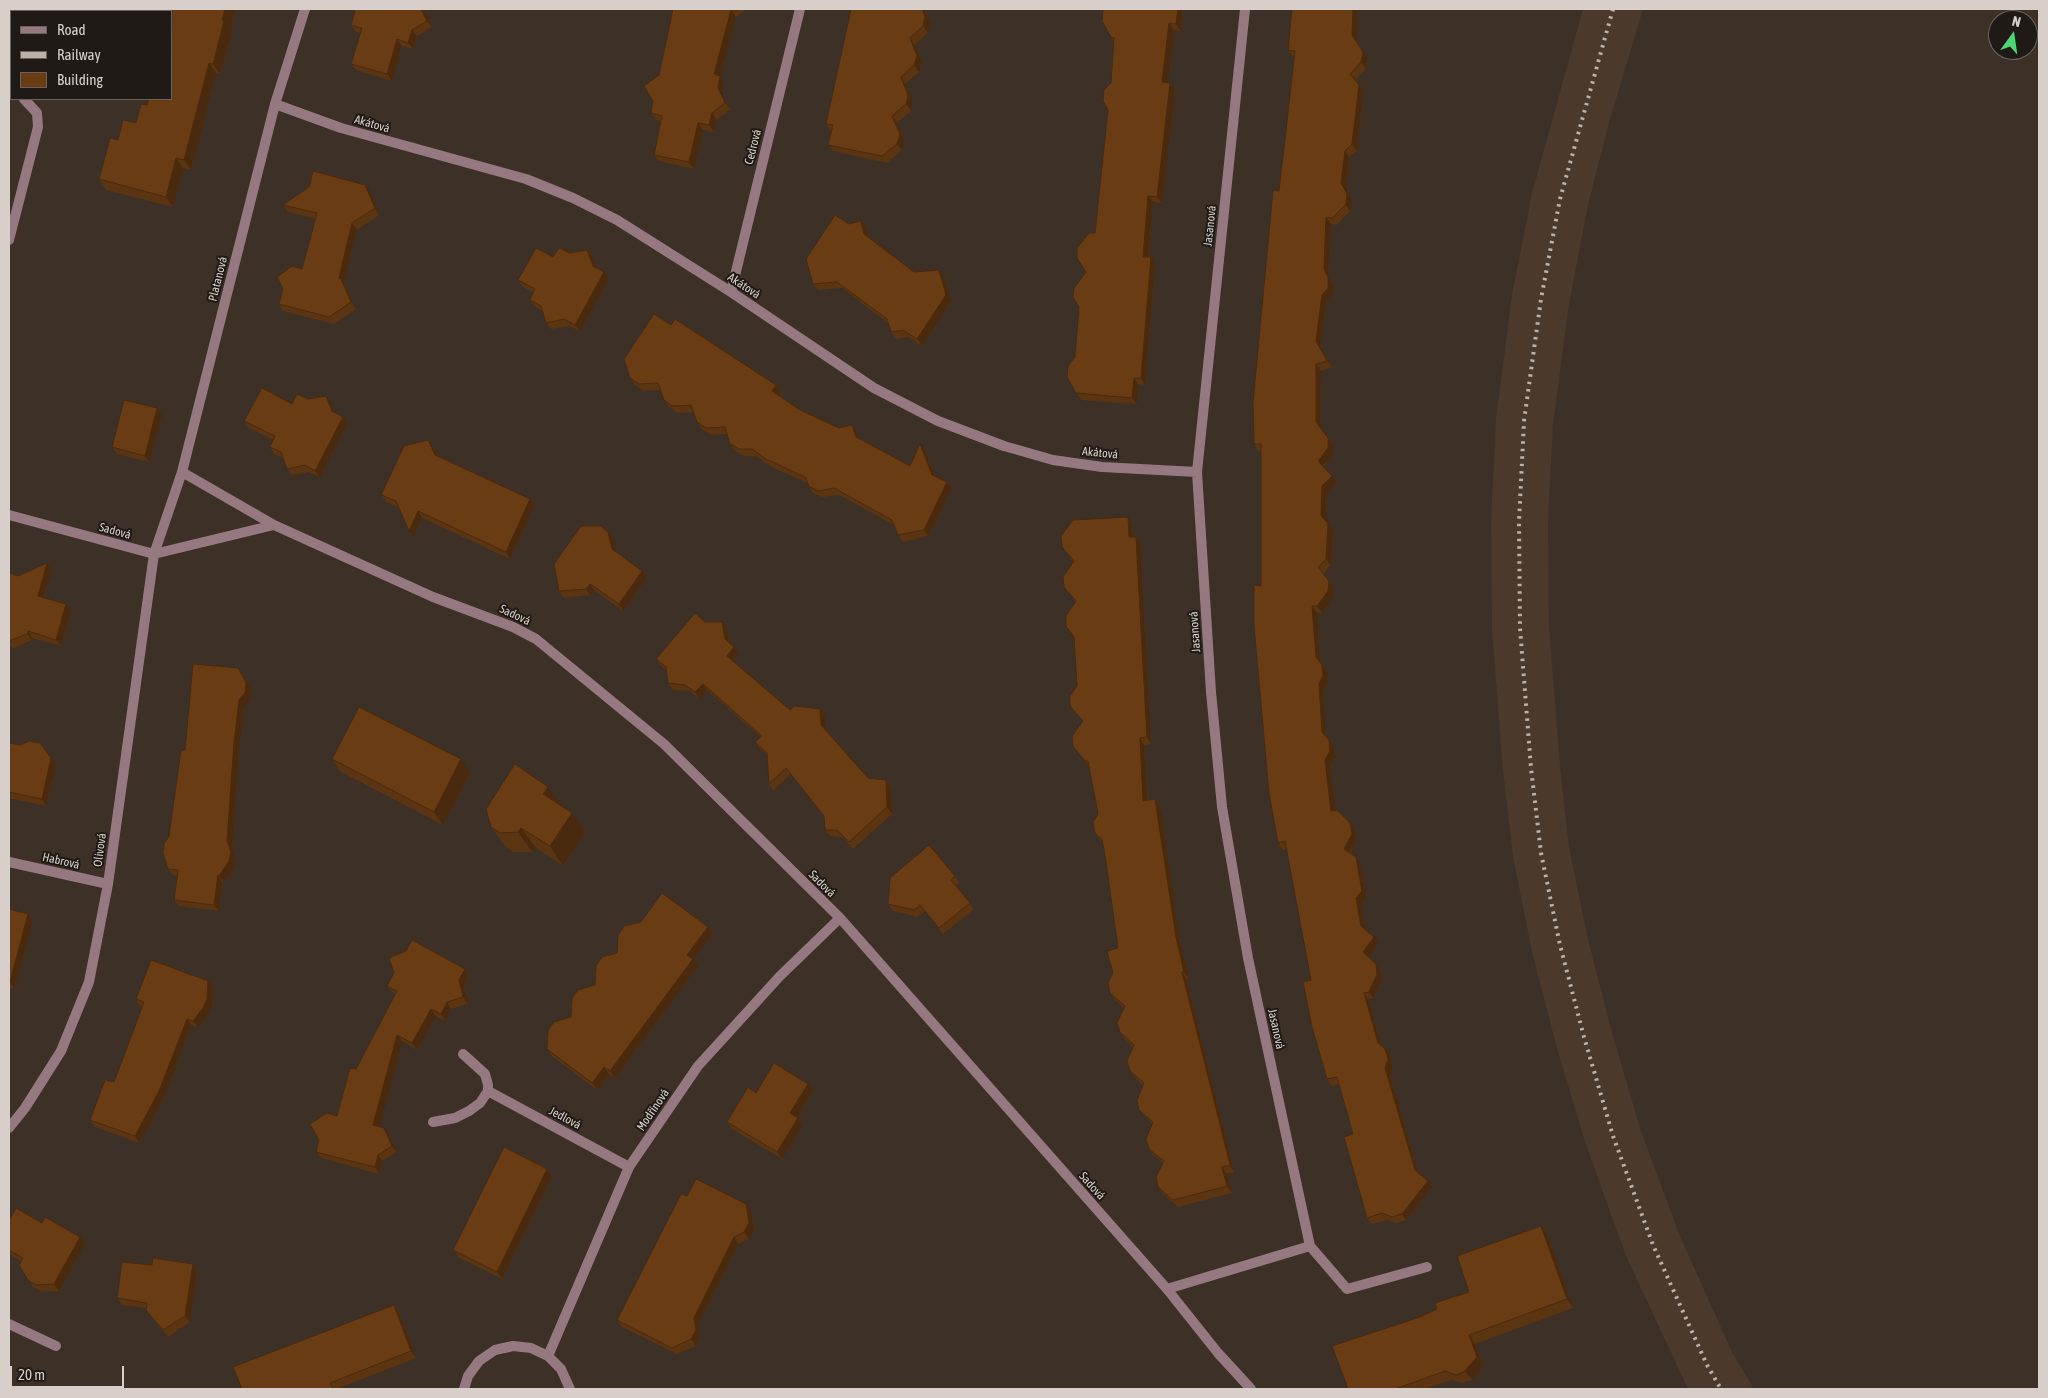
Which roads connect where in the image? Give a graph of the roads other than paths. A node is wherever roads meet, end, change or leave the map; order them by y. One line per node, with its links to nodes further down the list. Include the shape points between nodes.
1 (305, 9): 5 (street, Platanová)
2 (800, 9): 8 (street, Cedrová)
3 (1245, 9): 10 (street, Jasanová)
4 (25, 100): 6 (street, via 37,113 38,127)
5 (275, 104): 8 (street, Akátová, via 341,128 526,180 573,198 617,220); 9 (street, Platanová)
6 (11, 220): 7 (street)
7 (9, 240)
8 (731, 292): 10 (street, Akátová, via 874,388 938,421 1053,460 1102,467)
9 (182, 472): 12 (street, Sadová); 13 (street, Platanová)
10 (1198, 472): 22 (street, Jasanová, via 1211,692 1222,807 1248,958)
11 (9, 515): 13 (street, Sadová)
12 (274, 525): 13 (street, Sadová); 16 (street, Sadová, via 433,597 536,639 664,744)
13 (154, 554): 15 (street, Olivová)
14 (9, 862): 15 (street, Habrová)
15 (108, 884): 20 (street, Olivová, via 89,982 61,1051)
16 (840, 918): 21 (street, Modřínová, via 780,976 698,1066); 24 (street, Sadová)
17 (463, 1054): 18 (street, via 485,1074)
18 (488, 1091): 19 (street, via 469,1111 455,1118); 21 (street, Jedlová)
19 (433, 1122)
20 (9, 1128)
21 (629, 1167): 27 (street, Modřínová)
22 (1310, 1246): 23 (street, Jasanová, via 1346,1289); 24 (street)
23 (1427, 1267)
24 (1167, 1289): 30 (street, Sadová)
25 (9, 1324): 26 (street)
26 (56, 1346)
27 (548, 1356): 28 (street, via 531,1348 513,1346 495,1350 479,1361 468,1376); 29 (street, via 561,1369)
28 (464, 1389)
29 (570, 1389)
30 (1251, 1389)

